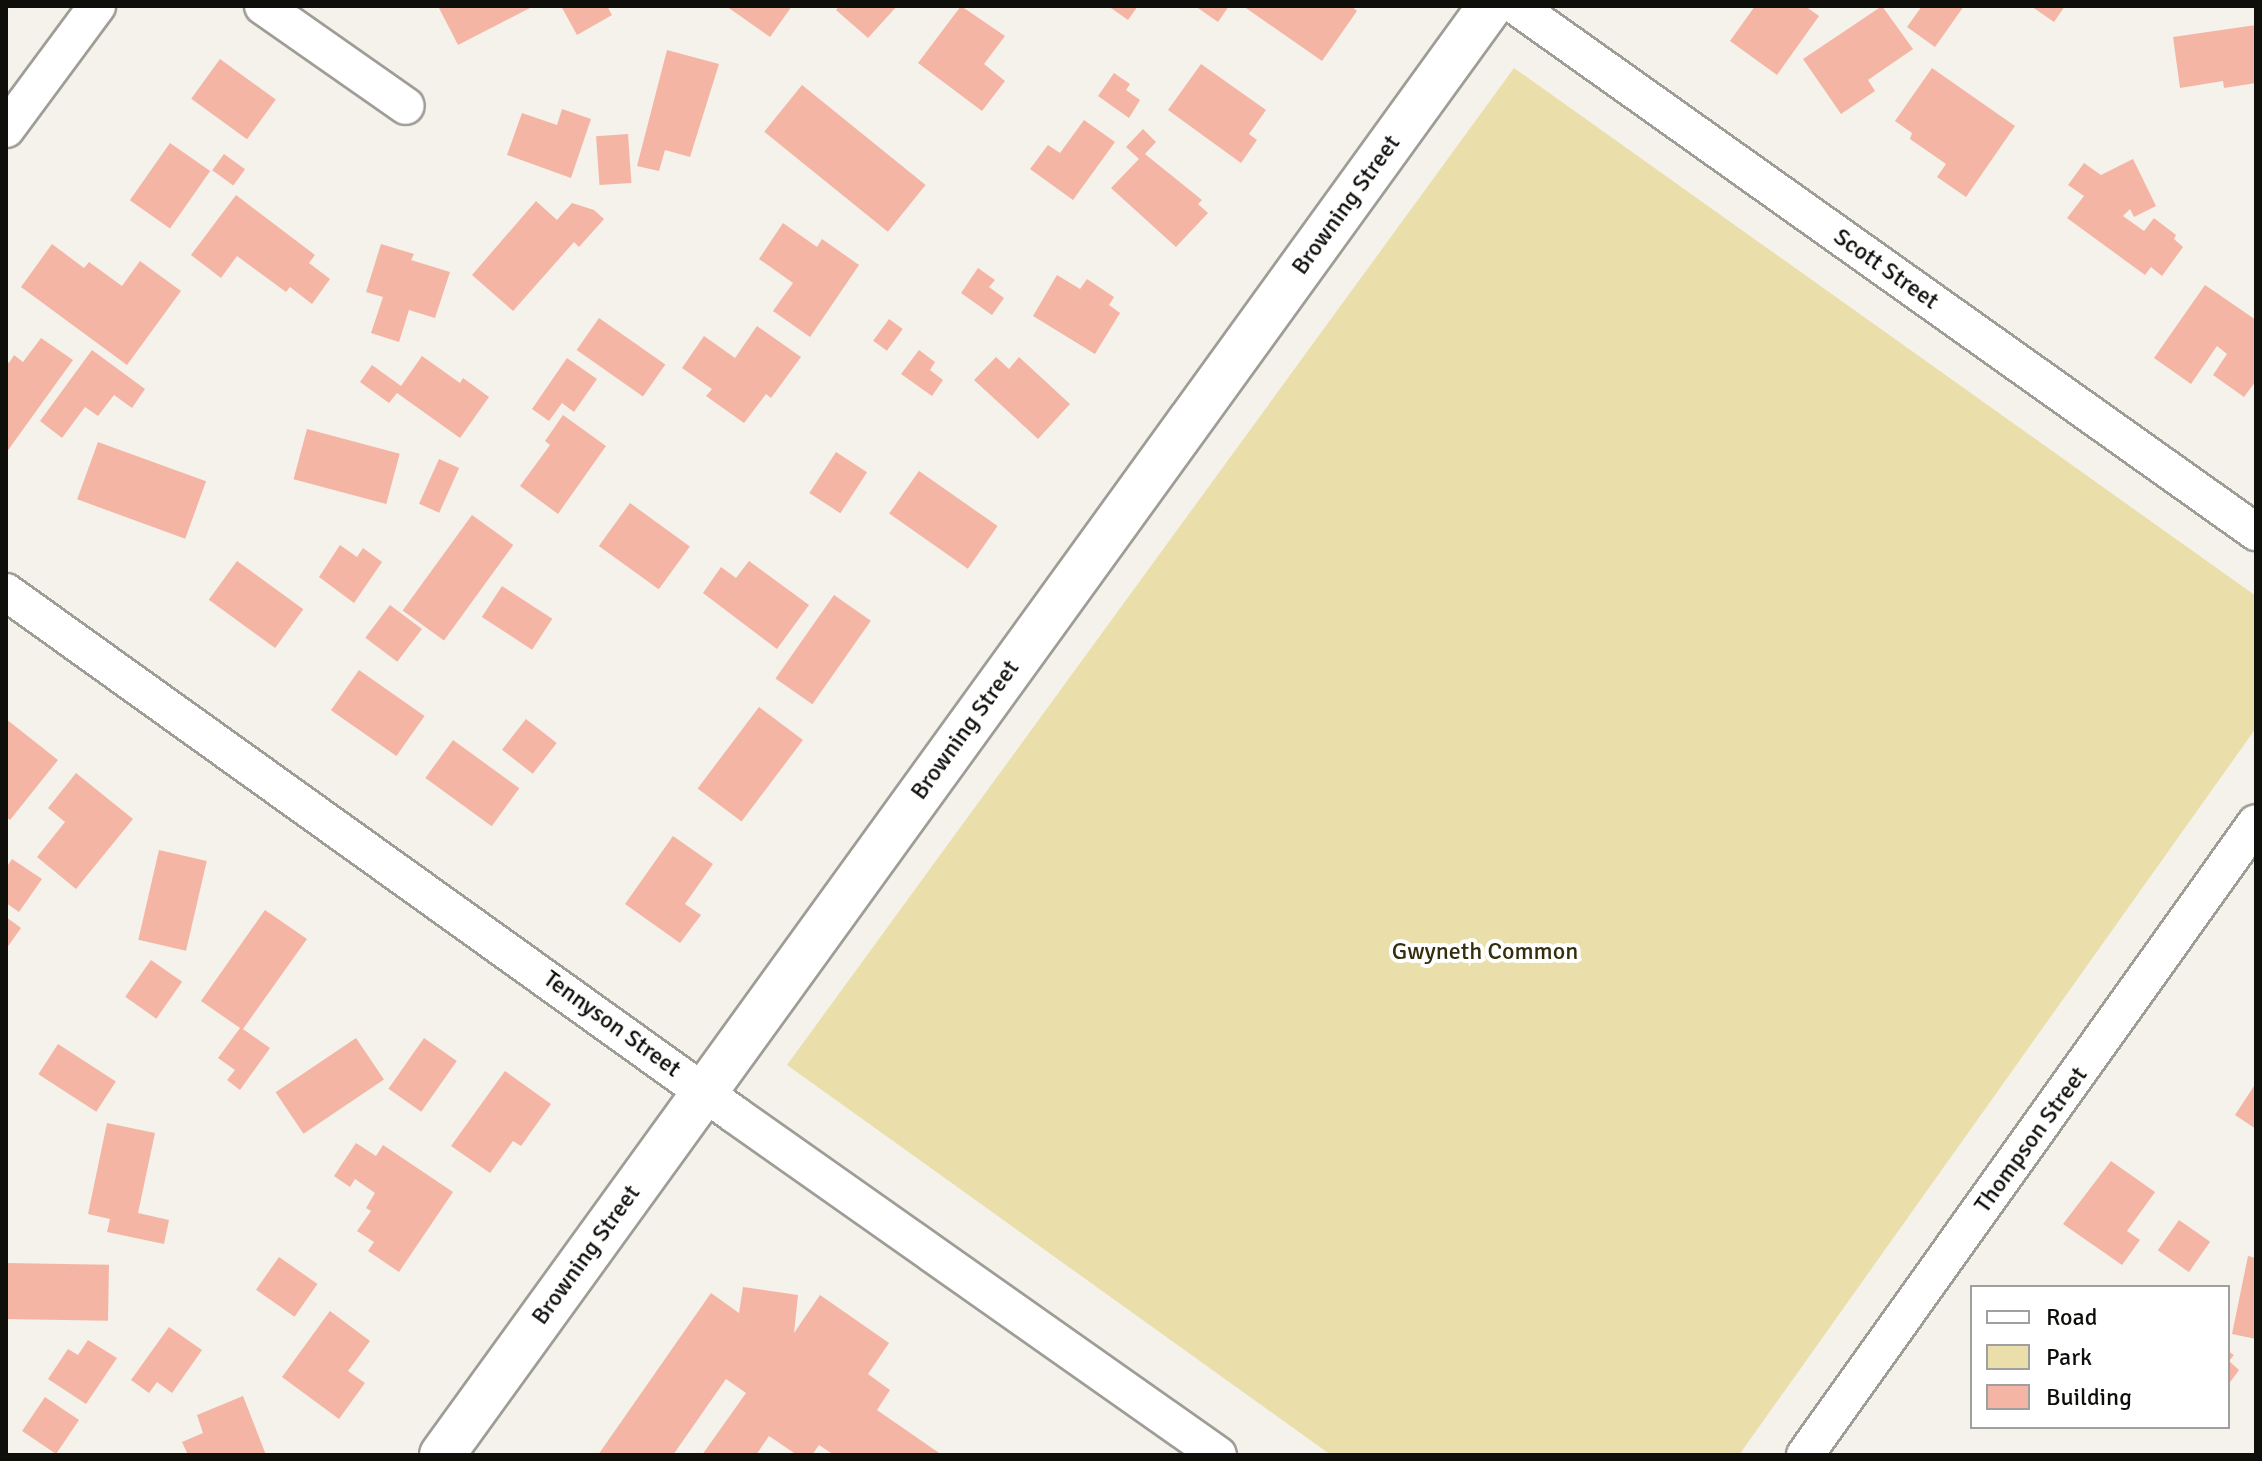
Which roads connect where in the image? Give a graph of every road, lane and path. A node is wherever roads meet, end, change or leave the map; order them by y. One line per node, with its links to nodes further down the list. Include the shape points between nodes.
1 (97, 6): 6 (street)
2 (263, 6): 5 (street)
3 (1490, 6): 10 (street, Browning Street)
4 (1516, 6): 7 (street, Scott Street)
5 (406, 106)
6 (6, 129)
7 (2256, 532)
8 (6, 592): 10 (street, Tennyson Street)
9 (2256, 823): 13 (street, Thompson Street)
10 (704, 1091): 11 (street, Browning Street); 12 (street, Tennyson Street)
11 (442, 1455)
12 (1218, 1455)
13 (1805, 1455)

